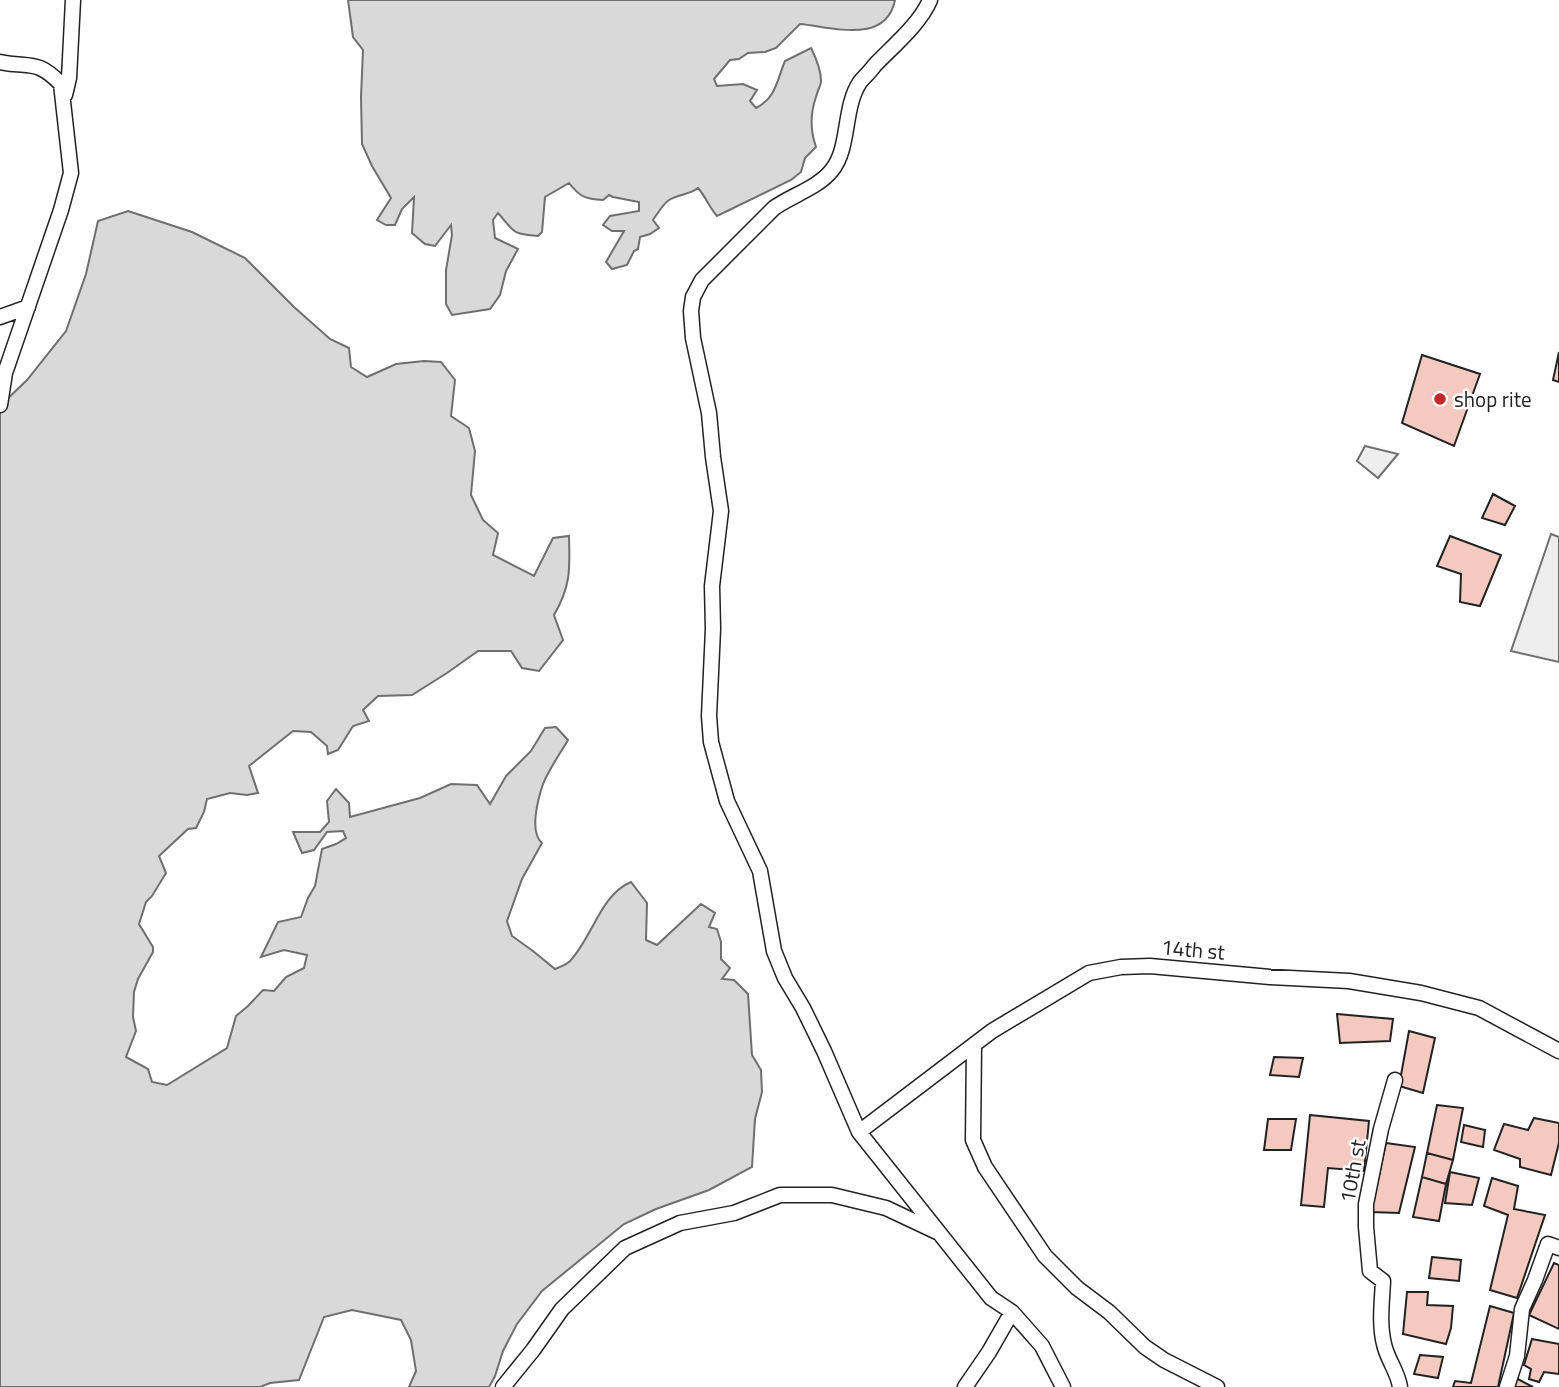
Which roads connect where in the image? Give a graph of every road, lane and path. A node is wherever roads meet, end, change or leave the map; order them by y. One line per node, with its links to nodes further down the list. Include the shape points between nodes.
1 (73, 0): 4 (street)
2 (930, 0): 12 (street, via 910,29 860,82 834,168 765,217 702,280 691,311 722,511 712,586 711,742 727,801 760,871 781,969)
3 (0, 62): 4 (street, via 39,66 61,84)
4 (64, 103): 5 (street, via 71,173)
5 (28, 307): 6 (street); 7 (street)
6 (0, 317)
7 (3, 370): 8 (street)
8 (0, 405)
9 (974, 1045): 10 (street, 14th st, via 1089,973 1150,966 1349,981 1421,993 1479,1008); 12 (street, 14th st); 19 (street, via 973,1140 985,1167 1033,1240 1077,1288 1145,1347)
10 (1559, 1051)
11 (1395, 1080): 20 (street, 10th st, via 1365,1212 1370,1271 1383,1281 1383,1344)
12 (859, 1132): 13 (street)
13 (942, 1235): 15 (street, via 991,1298); 16 (street, via 886,1208 832,1195 780,1195 734,1213 680,1223 625,1248 562,1308)
14 (1559, 1248): 21 (street, via 1548,1244 1522,1309 1517,1356)
15 (1012, 1312): 17 (street); 18 (street, via 1042,1346)
16 (503, 1387)
17 (965, 1387)
18 (1063, 1387)
19 (1217, 1387)
20 (1400, 1387)
21 (1507, 1387)

